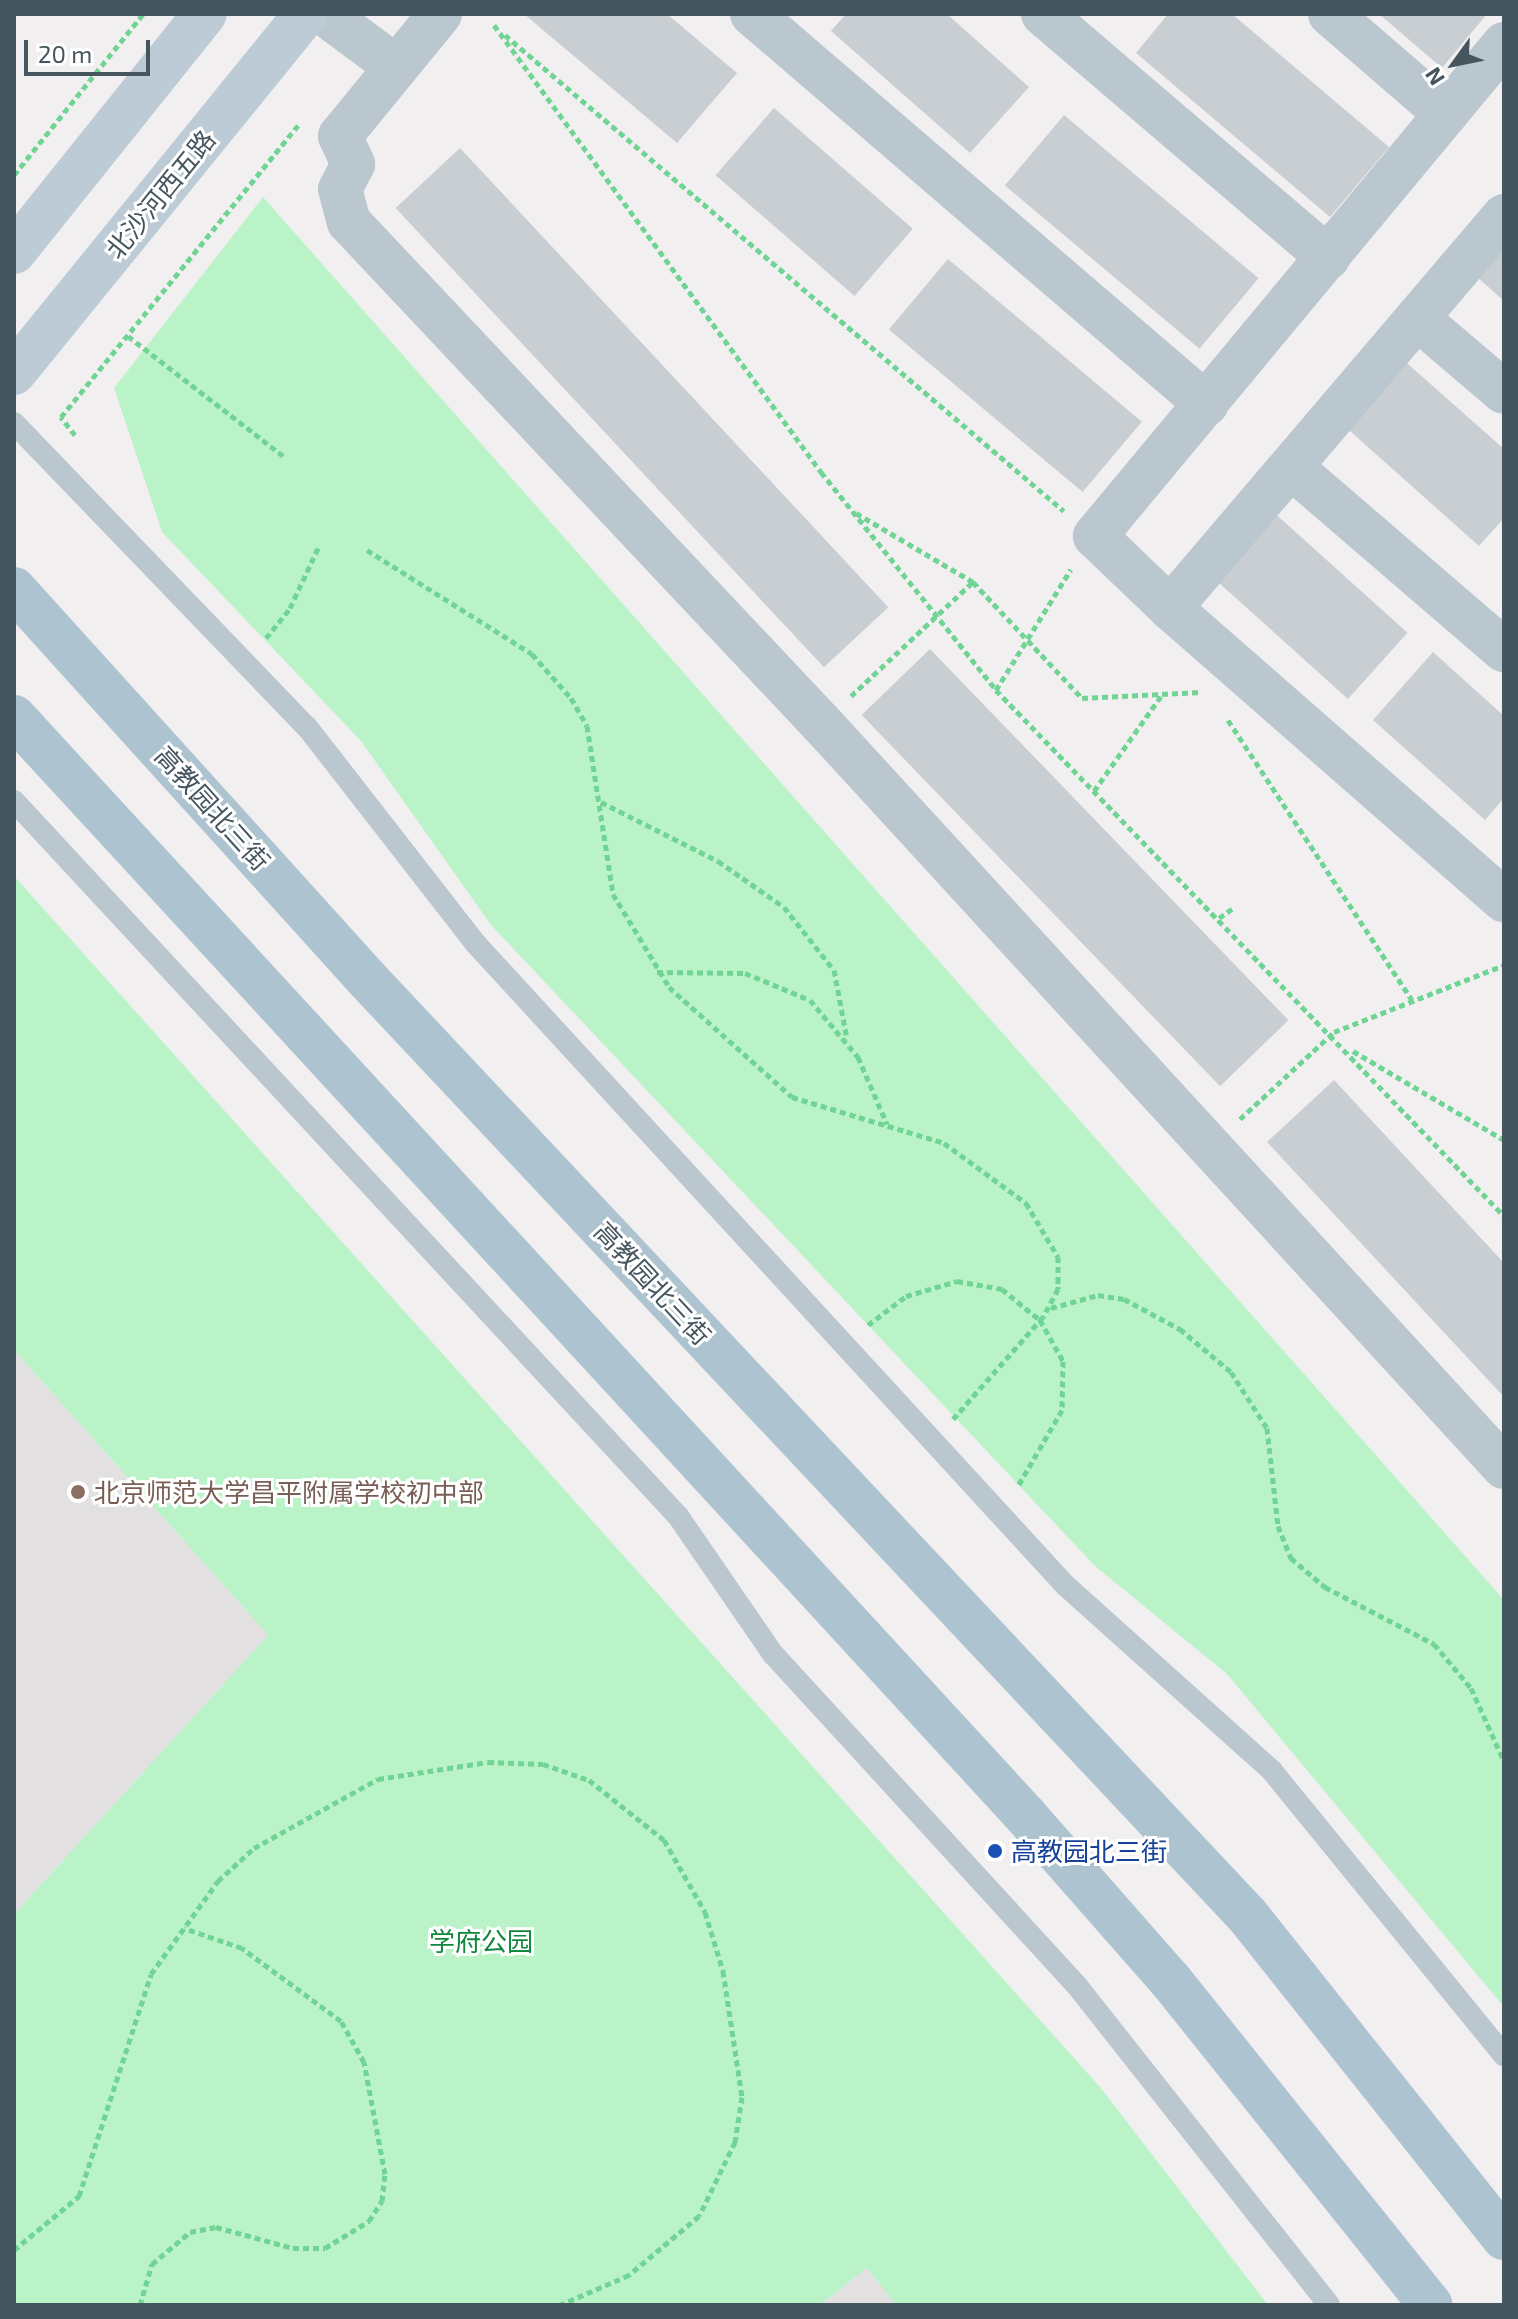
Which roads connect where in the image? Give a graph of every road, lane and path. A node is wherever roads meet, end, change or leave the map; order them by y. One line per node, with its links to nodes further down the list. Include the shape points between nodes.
1 (143, 14): 14 (path)
2 (205, 14): 17 (main road)
3 (306, 14): 21 (main road, 北沙河西五路)
4 (325, 14): 12 (street)
5 (440, 14): 12 (street)
6 (752, 14): 23 (street)
7 (1043, 14): 18 (street)
8 (1330, 14): 13 (street)
9 (488, 20): 10 (path)
10 (494, 25): 28 (path); 29 (path)
11 (1504, 44): 13 (street)
12 (396, 67): 44 (street, via 340,136 353,164 340,189 349,222)
13 (1446, 114): 18 (street)
14 (14, 175)
15 (226, 216): 20 (path)
16 (1504, 216): 19 (street)
17 (14, 252)
18 (1328, 257): 23 (street)
19 (1417, 318): 22 (street); 27 (street)
20 (128, 336): 25 (path, via 61,417); 26 (path)
21 (14, 373)
22 (1504, 392)
23 (1206, 404): 35 (street, via 1095,536)
24 (14, 423): 72 (lane, via 307,727 476,944 1065,1585 1272,1771)
25 (85, 448)
26 (283, 456)
27 (1291, 467): 35 (street); 39 (street)
28 (852, 511): 33 (path); 36 (path)
29 (1075, 521)
30 (319, 546): 38 (path, via 290,608)
31 (367, 550): 48 (path, via 498,630 554,676 587,726)
32 (1076, 562): 37 (path)
33 (973, 582): 36 (path); 37 (path)
34 (14, 589): 73 (main road, 高教园北三街, via 368,980 1247,1915)
35 (1170, 608): 49 (street)
36 (938, 618): 40 (path); 44 (path)
37 (1024, 639): 40 (path); 42 (path, via 1082,698)
38 (257, 647)
39 (1504, 650)
40 (996, 690): 46 (path)
41 (1210, 692): 42 (path)
42 (1161, 695): 46 (path)
43 (14, 717): 78 (main road, via 1025,1815 1171,1981)
44 (821, 723): 60 (street)
45 (1241, 740): 54 (path)
46 (1094, 791): 51 (path)
47 (14, 801): 77 (lane, via 678,1516 773,1654 1078,1987)
48 (600, 802): 53 (path, via 613,894); 56 (path, via 718,861 784,907 834,970)
49 (1504, 900)
50 (1232, 909): 51 (path)
51 (1219, 918): 55 (path)
52 (1504, 965): 54 (path)
53 (656, 972): 56 (path, via 726,970 769,980 810,1000); 58 (path, via 792,1097)
54 (1412, 1000): 55 (path)
55 (1334, 1032): 57 (path); 60 (path)
56 (847, 1039): 58 (path)
57 (1348, 1047): 59 (path); 61 (path)
58 (887, 1124): 62 (path, via 975,1159 1026,1203 1058,1257)
59 (1504, 1140)
60 (1211, 1146): 68 (street)
61 (1504, 1216)
62 (1050, 1308): 63 (path); 70 (path, via 1098,1295 1124,1299 1180,1329 1231,1372 1267,1428 1278,1526 1291,1558 1325,1587 1434,1644 1471,1688)
63 (1040, 1320): 64 (path, via 1002,1289 957,1281 906,1296); 66 (path); 69 (path, via 1063,1361 1062,1410 1012,1493)
64 (862, 1331)
65 (938, 1412): 66 (path)
66 (949, 1424): 67 (path)
67 (958, 1434)
68 (1504, 1467)
69 (1004, 1484)
70 (1504, 1761)
71 (184, 1928): 74 (path, via 151,1974 79,2196); 75 (path, via 242,1948 341,2021 368,2076 385,2174 382,2201 369,2221 325,2248 293,2248 216,2227 190,2232 152,2264); 76 (path, via 254,1848 378,1779 426,1768 543,1764 589,1780 664,1840 705,1912 723,1971 740,2045 735,2142 699,2216 671,2244 629,2275)
72 (1504, 2055)
73 (1504, 2238)
74 (14, 2250)
75 (140, 2305)
76 (560, 2305)
77 (1329, 2305)
78 (1431, 2305)

